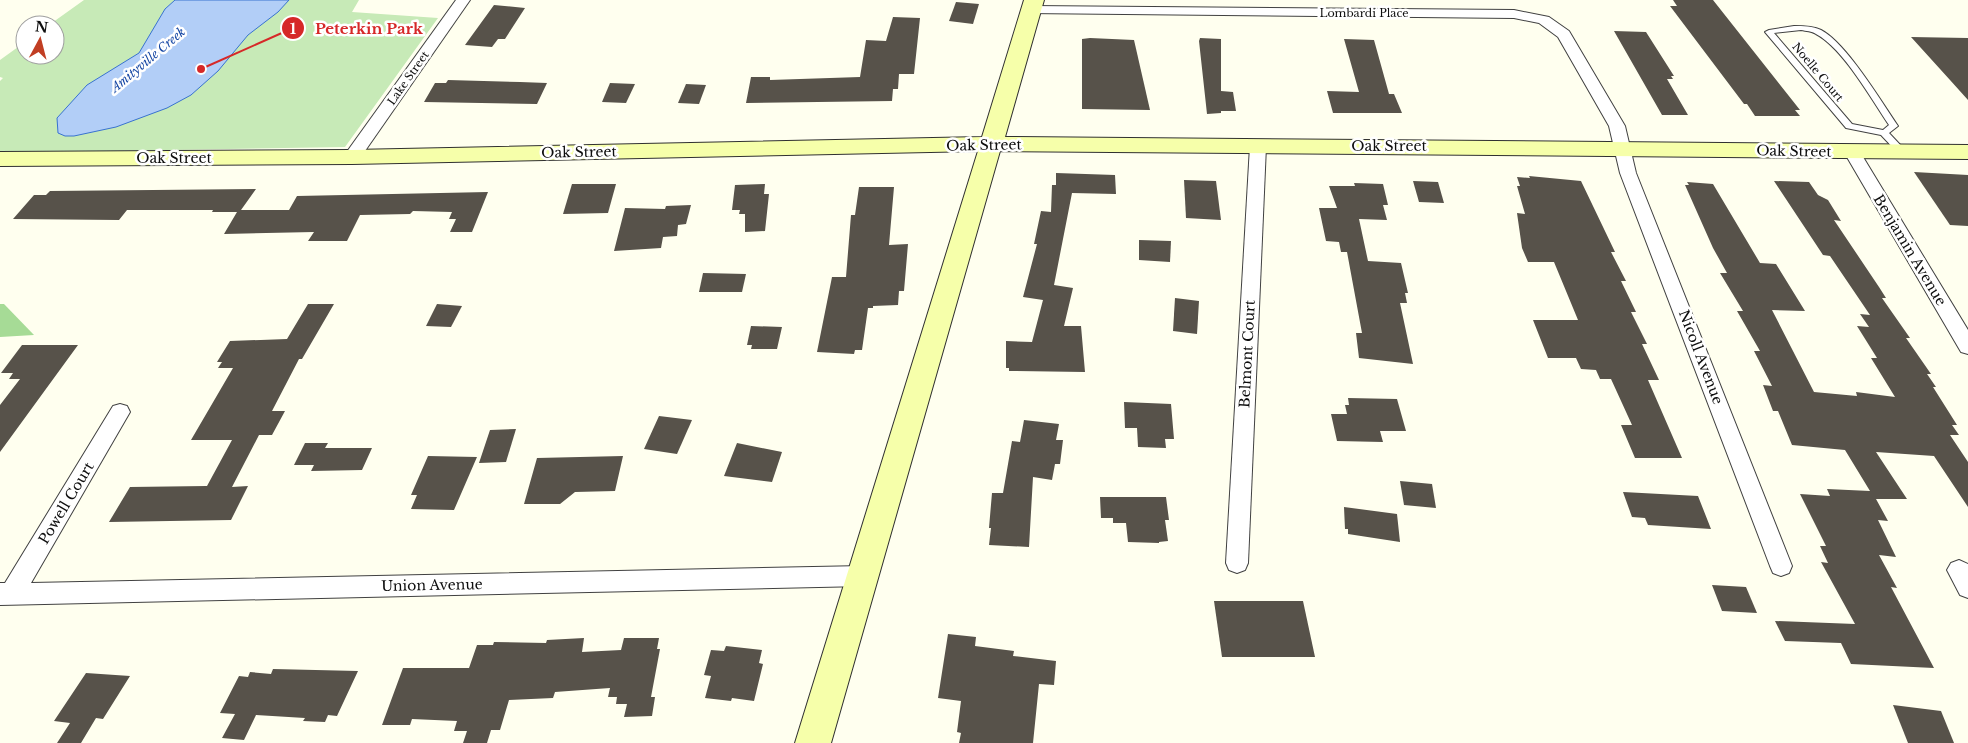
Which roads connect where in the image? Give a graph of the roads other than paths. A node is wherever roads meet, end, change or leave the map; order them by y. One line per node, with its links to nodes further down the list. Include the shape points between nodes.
1 (463, 0): 10 (street, Lake Street)
2 (1032, 5): 4 (main road); 6 (street, Lombardi Place, via 1514,14 1544,20 1564,34 1617,126)
3 (1884, 132): 3 (lane, Noelle Court, via 1849,126 1769,32 1790,28 1819,32 1838,48 1894,126); 8 (lane)
4 (992, 144): 5 (main road, Oak Street); 10 (main road, Oak Street); 16 (main road)
5 (1258, 146): 6 (main road, Oak Street); 14 (street, Belmont Court)
6 (1621, 148): 7 (main road, Oak Street); 15 (street, Nicoll Avenue)
7 (1852, 152): 8 (main road, Oak Street); 12 (street, Benjamin Avenue)
8 (1902, 152): 9 (main road, Oak Street)
9 (1968, 152)
10 (352, 157): 11 (main road, Oak Street)
11 (0, 159)
12 (1968, 347)
13 (120, 412): 17 (street, Powell Court)
14 (1237, 562)
15 (1782, 566)
16 (864, 576): 17 (street, Union Avenue); 18 (main road)
17 (6, 593)
18 (813, 743)

